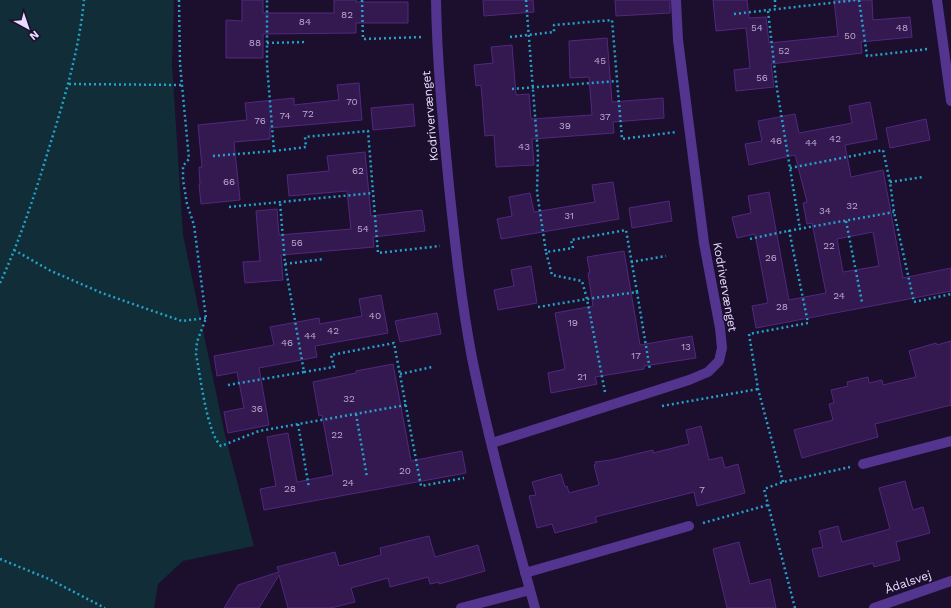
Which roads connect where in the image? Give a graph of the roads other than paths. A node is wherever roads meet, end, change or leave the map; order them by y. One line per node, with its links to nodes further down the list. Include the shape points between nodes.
1 (436, 0): 6 (street, Kodrivervænget, via 446,153 462,302)
2 (676, 0): 6 (street, Kodrivervænget, via 678,40 704,243 720,328 722,348 719,360 708,372)
3 (937, 0): 4 (street)
4 (951, 101)
5 (951, 441): 7 (street)
6 (492, 443): 9 (street, Kodrivervænget)
7 (862, 464)
8 (689, 526): 9 (street)
9 (525, 573): 11 (street, Kodrivervænget)
10 (951, 581): 14 (street, Ådalsvej)
11 (530, 590): 12 (street); 13 (street, Kodrivervænget)
12 (461, 608)
13 (535, 608)
14 (874, 608)

